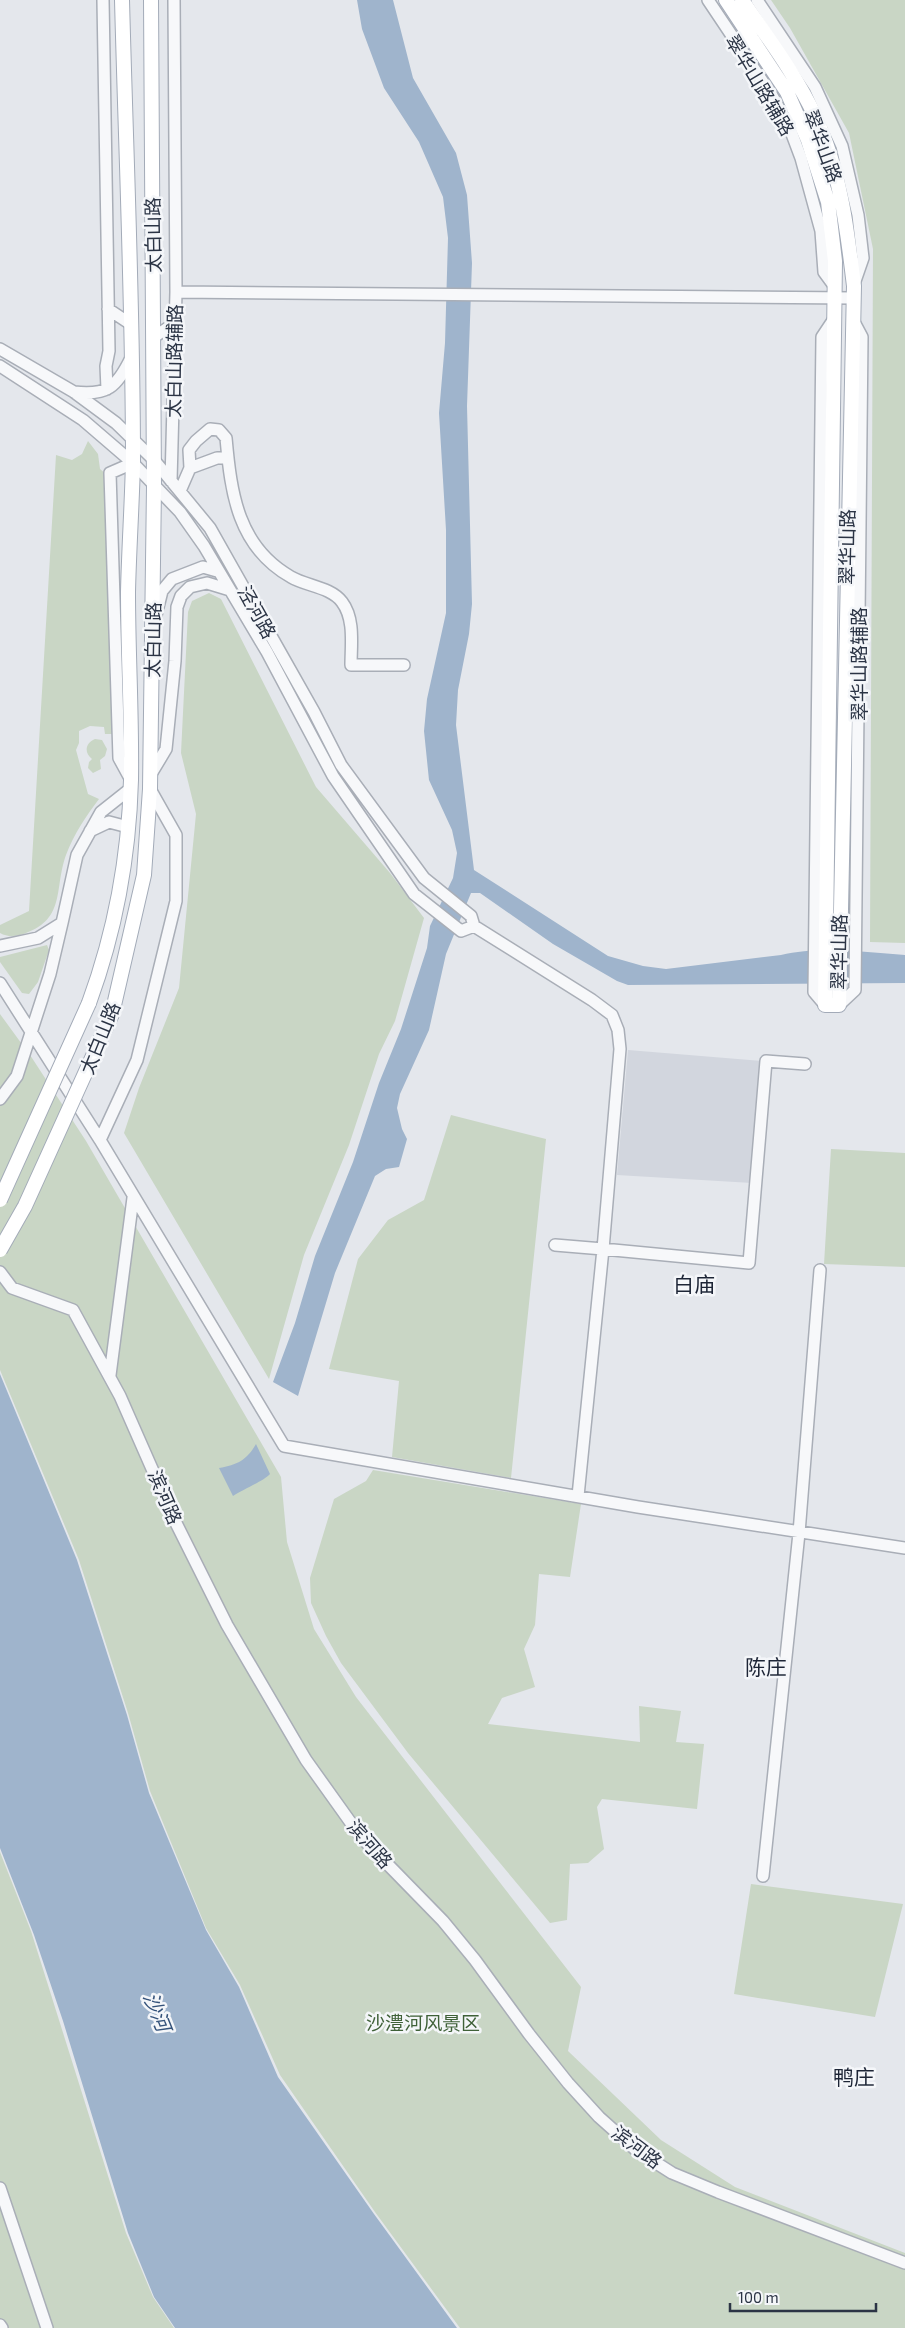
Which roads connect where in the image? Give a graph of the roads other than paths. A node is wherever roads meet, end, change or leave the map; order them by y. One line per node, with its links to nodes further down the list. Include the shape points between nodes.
1 (103, 0): 12 (street)
2 (122, 0): 15 (main road, 太白山路)
3 (150, 0): 16 (main road, 太白山路)
4 (174, 0): 9 (street, 太白山路辅路)
5 (708, 0): 11 (street, 翠华山路辅路, via 789,126 821,231 824,272)
6 (726, 0): 11 (main road, 翠华山路, via 787,92 808,140 828,202)
7 (742, 0): 10 (main road, 翠华山路, via 815,116 847,222)
8 (757, 0): 10 (street, via 815,87 842,146 858,215 863,258)
9 (176, 292): 11 (street); 14 (street, 太白山路辅路)
10 (853, 292): 11 (street); 13 (main road, 翠华山路)
11 (835, 293): 41 (main road, 翠华山路)
12 (108, 309): 15 (street); 20 (street)
13 (852, 319): 41 (main road, 翠华山路); 44 (street, 翠华山路辅路, via 862,336 855,990)
14 (175, 323): 16 (street); 27 (street, 太白山路辅路)
15 (132, 325): 18 (main road, 太白山路)
16 (154, 337): 24 (main road, 太白山路)
17 (0, 349): 21 (street, 泾河路)
18 (132, 357): 20 (street, via 122,377); 22 (main road, 太白山路)
19 (0, 366): 25 (street, 泾河路, via 83,420)
20 (107, 390): 21 (street, via 94,394)
21 (74, 392): 22 (street, 泾河路)
22 (132, 439): 24 (street, 泾河路); 25 (main road, 太白山路)
23 (228, 458): 26 (street, via 217,458); 26 (street, via 226,438 219,430 210,429 189,450); 33 (street, via 236,508 248,536 268,561 291,577 326,591 341,601 350,618 351,665)
24 (154, 460): 27 (street, 泾河路); 28 (main road, 太白山路)
25 (133, 463): 28 (street, 泾河路); 35 (main road, 太白山路, via 128,592); 35 (street, via 110,474 119,758)
26 (190, 468): 29 (street)
27 (171, 481): 29 (street, 泾河路)
28 (154, 486): 30 (street, 泾河路, via 180,512); 32 (main road, 太白山路)
29 (180, 492): 39 (street, 泾河路, via 210,528 341,765 424,878)
30 (217, 571): 31 (street, 泾河路); 32 (street, via 203,566 172,579 162,591)
31 (230, 590): 34 (street, via 207,583 190,587 181,596 177,607 166,749); 39 (street, 泾河路, via 268,652 333,776 414,894 461,931)
32 (154, 624): 34 (main road, 太白山路)
33 (404, 665)
34 (151, 774): 36 (main road, 太白山路)
35 (130, 784): 37 (main road, 太白山路); 38 (street, via 101,812)
36 (150, 788): 48 (street, via 176,835 176,902 137,1060); 53 (main road, 太白山路, bridge, via 144,875 112,1014 25,1206)
37 (128, 827): 38 (street, via 109,822); 50 (main road, 太白山路, bridge, via 118,899 98,979)
38 (90, 832): 40 (street, via 77,855)
39 (472, 921): 52 (street, 泾河路, via 592,1000 612,1015 618,1030 620,1049)
40 (62, 923): 42 (street, via 38,938); 45 (street)
41 (826, 933): 44 (main road, 翠华山路); 44 (street)
42 (0, 946)
43 (0, 983): 45 (street)
44 (828, 997)
45 (32, 1030): 47 (street); 48 (street)
46 (805, 1064): 52 (street, via 766,1061 749,1263)
47 (0, 1099)
48 (100, 1140): 49 (street)
49 (133, 1198): 56 (street); 57 (street, via 284,1446)
50 (0, 1200)
51 (555, 1245): 52 (street)
52 (602, 1249): 57 (street, 泾河路)
53 (0, 1250)
54 (820, 1270): 58 (street)
55 (0, 1272): 56 (street, 滨河路, via 12,1288 73,1310)
56 (110, 1375): 62 (street, 滨河路, via 174,1520 227,1625 306,1760 361,1837 443,1921 476,1960 568,2083 636,2150 672,2173)
57 (578, 1496): 58 (street)
58 (799, 1533): 59 (street); 60 (street)
59 (905, 1548)
60 (763, 1876)
61 (0, 2188): 63 (street)
62 (905, 2263)
63 (48, 2328)

